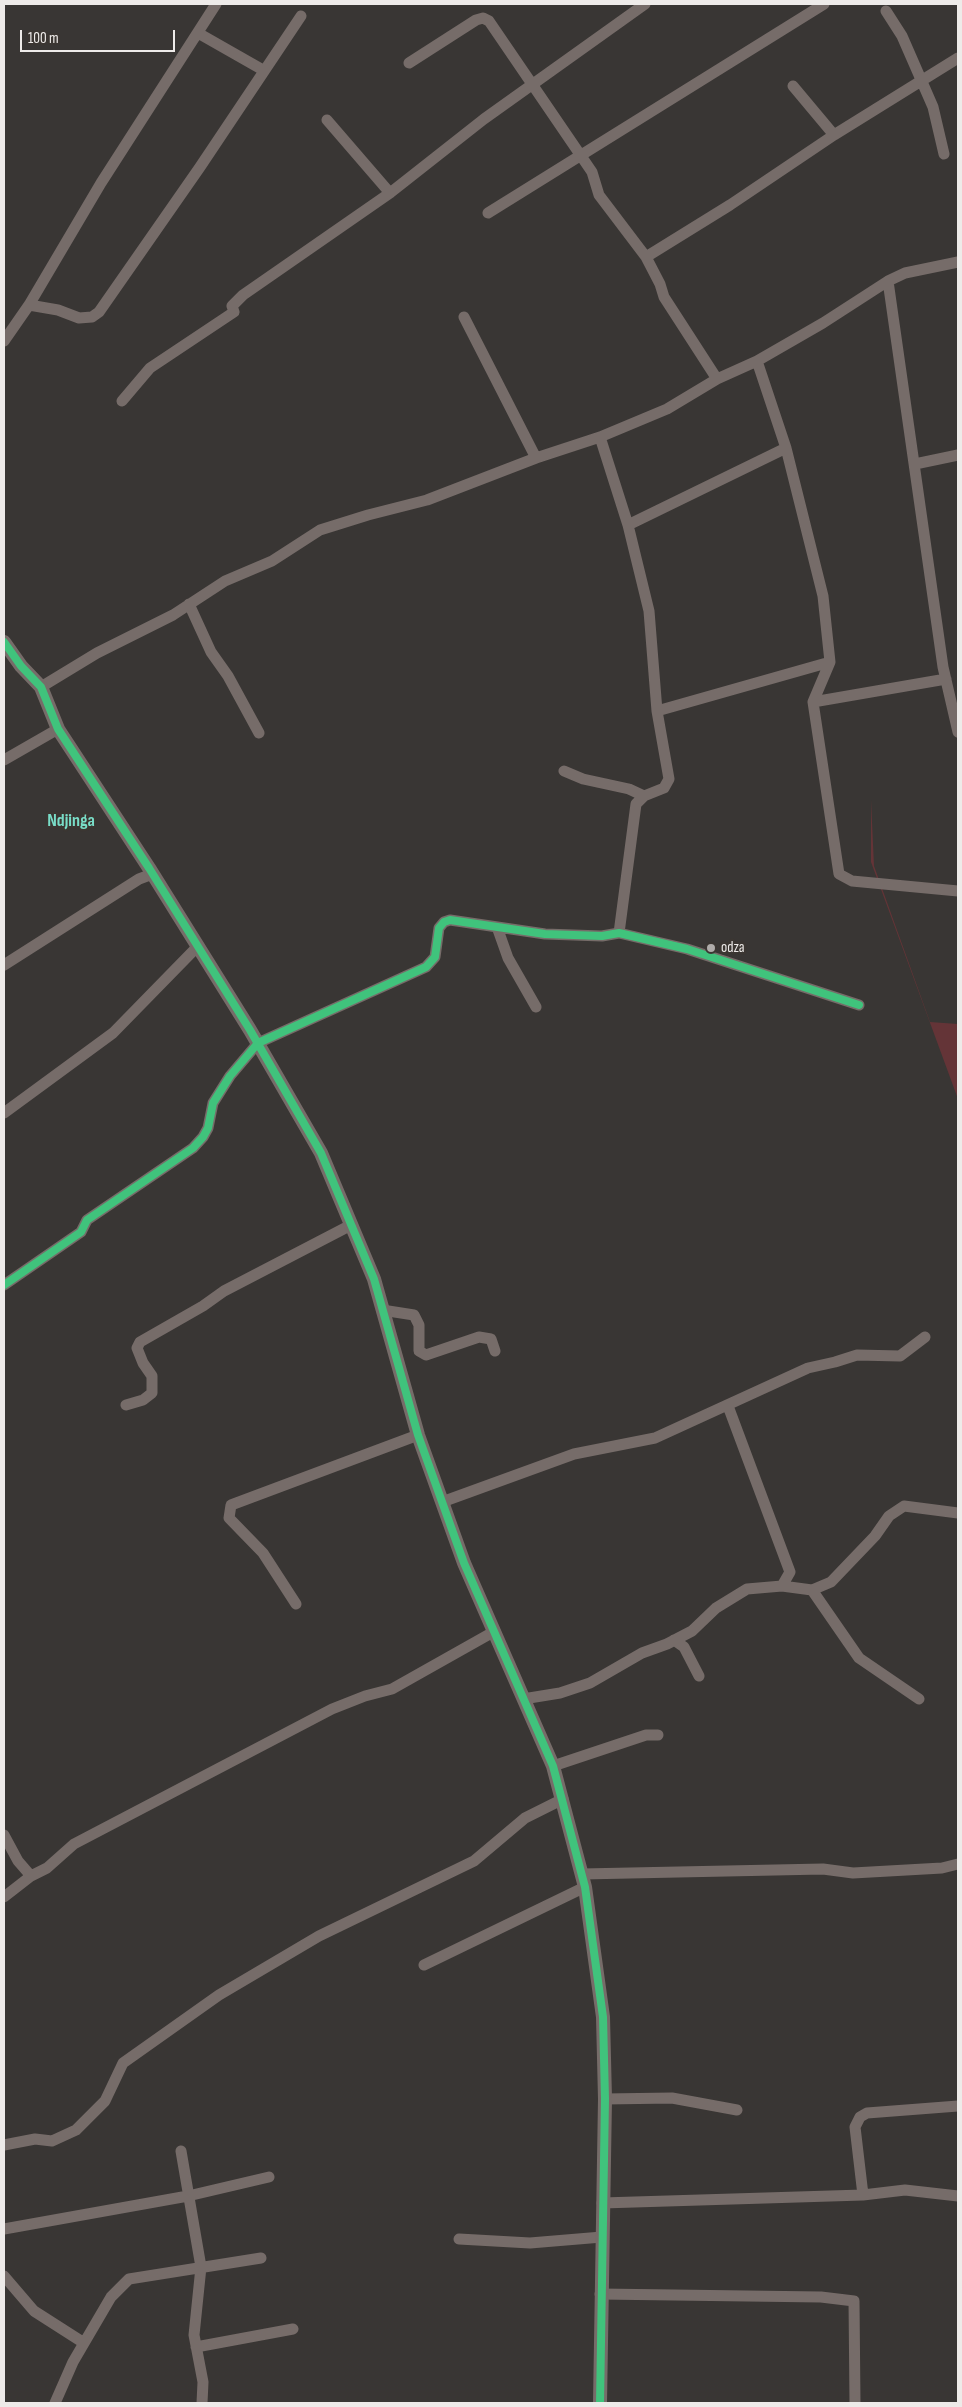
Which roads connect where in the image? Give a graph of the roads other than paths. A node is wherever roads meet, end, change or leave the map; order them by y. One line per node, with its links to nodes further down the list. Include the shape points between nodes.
1 (216, 4): 6 (street)
2 (646, 4): 11 (street)
3 (824, 4): 15 (street)
4 (886, 12): 10 (street, via 902,36)
5 (301, 16): 9 (street)
6 (198, 33): 9 (street); 22 (street, via 101,183)
7 (958, 58): 10 (street)
8 (409, 63): 11 (street, via 483,18 490,21)
9 (263, 70): 22 (street, via 99,312 92,317 79,318)
10 (921, 82): 14 (street); 16 (street, via 933,107)
11 (532, 86): 15 (street); 17 (street, via 412,173)
12 (793, 86): 14 (street)
13 (328, 120): 17 (street)
14 (834, 135): 19 (street)
15 (580, 154): 18 (street); 19 (street, via 592,172 599,195)
16 (944, 154)
17 (390, 193): 27 (street, via 243,295 232,306 234,312 150,368)
18 (488, 213)
19 (646, 257): 26 (street, via 664,297)
20 (958, 262): 21 (street, via 905,273)
21 (888, 281): 25 (street); 32 (street)
22 (29, 305): 24 (street)
23 (464, 317): 31 (street)
24 (4, 341)
25 (757, 361): 26 (street); 29 (street)
26 (717, 379): 28 (street, via 667,409)
27 (122, 401)
28 (600, 437): 31 (street); 33 (street)
29 (786, 448): 33 (street); 36 (street, via 823,596)
30 (958, 455): 32 (street)
31 (536, 458): 34 (street, via 427,500 320,530 280,557 224,581)
32 (915, 464): 37 (street)
33 (628, 525): 40 (street, via 649,611)
34 (190, 604): 38 (street); 44 (street, via 211,652)
35 (5, 646): 38 (street)
36 (830, 662): 39 (street); 40 (street)
37 (946, 679): 39 (street); 41 (street)
38 (41, 687): 42 (street)
39 (813, 702): 49 (street, via 839,874 852,881)
40 (658, 711): 47 (street, via 669,779 664,788)
41 (956, 711): 43 (street)
42 (58, 729): 45 (street); 48 (street)
43 (958, 732)
44 (259, 733)
45 (4, 760)
46 (564, 771): 47 (street)
47 (644, 796): 51 (street, via 636,804 634,812)
48 (150, 870): 52 (street); 53 (street, via 147,876)
49 (958, 891)
50 (497, 927): 51 (street, via 545,934 602,936); 55 (street, via 508,958); 56 (street, via 450,920 444,922 439,928 434,957 426,967)
51 (619, 933): 54 (street, via 687,949)
52 (198, 946): 56 (street); 57 (street, via 113,1033)
53 (4, 965)
54 (859, 1005)
55 (536, 1007)
56 (258, 1043): 58 (street, via 321,1153); 59 (street, via 230,1076 213,1103 208,1128 193,1148 87,1220 81,1232)
57 (4, 1113)
58 (351, 1225): 60 (street, via 374,1279); 63 (street, via 224,1291 140,1342 137,1348 152,1376 152,1393 143,1400)
59 (4, 1286)
60 (382, 1310): 62 (street, via 414,1315 419,1324 419,1351 426,1355 479,1337 491,1339); 65 (street)
61 (925, 1338): 64 (street, via 900,1356 857,1354 808,1368)
62 (494, 1351)
63 (126, 1405)
64 (728, 1406): 66 (street, via 654,1438 574,1454); 68 (street, via 790,1572)
65 (418, 1435): 66 (street); 70 (street, via 231,1505 229,1518 262,1553)
66 (442, 1502): 71 (street)
67 (958, 1513): 69 (street, via 904,1506 889,1516 875,1536 830,1582)
68 (782, 1586): 69 (street); 72 (street, via 747,1589 716,1608 692,1631)
69 (812, 1590): 75 (street, via 859,1658)
70 (296, 1604)
71 (494, 1631): 74 (street); 81 (street, via 392,1689 332,1709 82,1840 47,1868)
72 (674, 1640): 73 (street, via 684,1647); 74 (street, via 642,1653 590,1684)
73 (700, 1676)
74 (523, 1699): 77 (street)
75 (920, 1699)
76 (658, 1735): 77 (street, via 646,1734)
77 (553, 1766): 78 (street)
78 (564, 1799): 82 (street); 88 (street, via 525,1818 474,1861 319,1936 218,1995 123,2063 105,2101 76,2130 52,2141 35,2139)
79 (4, 1835): 81 (street, via 18,1861)
80 (958, 1864): 82 (street, via 942,1868 853,1873 822,1869)
81 (31, 1876): 83 (street)
82 (584, 1880): 84 (street); 85 (street, via 603,2017)
83 (4, 1897)
84 (424, 1965)
85 (605, 2099): 87 (street, via 672,2098); 94 (street)
86 (958, 2106): 91 (street, via 867,2113 860,2117 855,2127)
87 (737, 2110)
88 (4, 2145)
89 (181, 2151): 92 (street)
90 (269, 2177): 92 (street)
91 (863, 2195): 93 (street, via 905,2190); 94 (street)
92 (188, 2196): 95 (street); 99 (street)
93 (958, 2196)
94 (602, 2203): 96 (street)
95 (4, 2229)
96 (602, 2237): 97 (street, via 530,2243); 101 (street)
97 (459, 2239)
98 (260, 2258): 99 (street)
99 (200, 2267): 103 (street, via 129,2279 111,2297); 104 (street, via 194,2335)
100 (4, 2276): 103 (street, via 34,2311)
101 (600, 2294): 107 (street); 108 (street, via 821,2297 854,2301)
102 (293, 2329): 104 (street)
103 (84, 2343): 105 (street)
104 (196, 2347): 106 (street)
105 (54, 2403)
106 (202, 2403)
107 (600, 2403)
108 (855, 2403)

